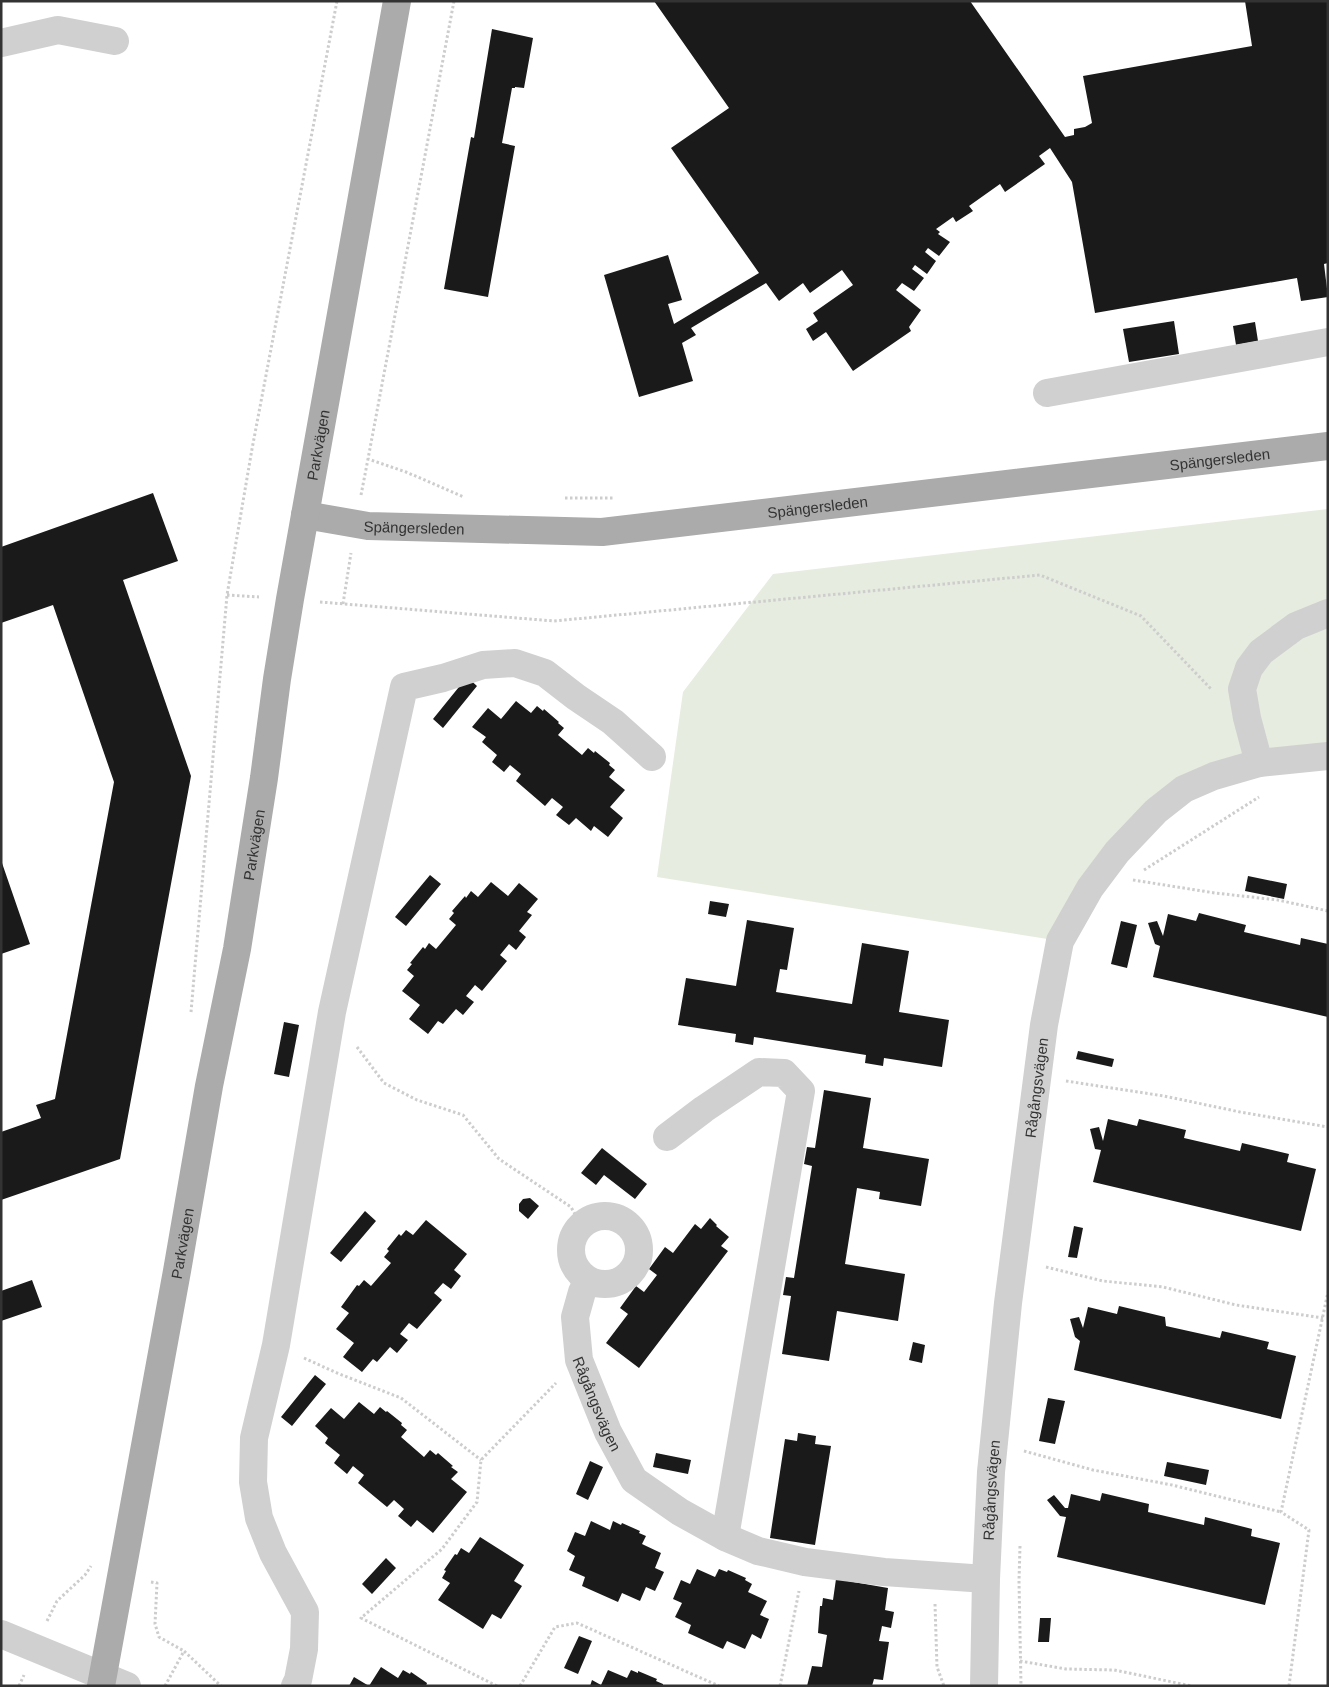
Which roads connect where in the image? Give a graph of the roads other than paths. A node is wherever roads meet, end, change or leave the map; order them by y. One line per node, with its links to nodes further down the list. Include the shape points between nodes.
1 (397, 1): 7 (main road, Parkvägen)
2 (115, 41): 3 (street, via 58,30)
3 (1, 43)
4 (1325, 343): 5 (street)
5 (1047, 393)
6 (1328, 446): 7 (main road, Spängersleden, via 602,532 368,526)
7 (305, 515): 17 (main road, Parkvägen, via 236,949 177,1271)
8 (1328, 613): 11 (street, via 1296,626 1261,652 1249,668 1242,690)
9 (1328, 756): 11 (street, Rågångsvägen)
10 (652, 757): 18 (street, via 613,722 545,674 515,664 483,665 404,687 332,1012 276,1345 254,1438 253,1482 259,1518 273,1553 305,1612 304,1649)
11 (1259, 763): 15 (street, Rågångsvägen, via 1184,789 1156,810 1117,852 1090,888 1060,941 1044,1025 1008,1303 991,1472)
12 (667, 1138): 14 (street, via 759,1072 784,1073 801,1091)
13 (588, 1281): 13 (street, via 573,1265 570,1244 581,1225 600,1215 621,1219 636,1234 640,1256 629,1275 610,1284); 14 (street, Rågångsvägen, via 575,1317 579,1360 608,1432 634,1480)
14 (725, 1538): 15 (street, Rågångsvägen, via 758,1551 805,1562 884,1572)
15 (986, 1579): 19 (street, Rågångsvägen)
16 (1, 1634): 17 (street)
17 (110, 1682)
18 (295, 1686)
19 (984, 1686)

